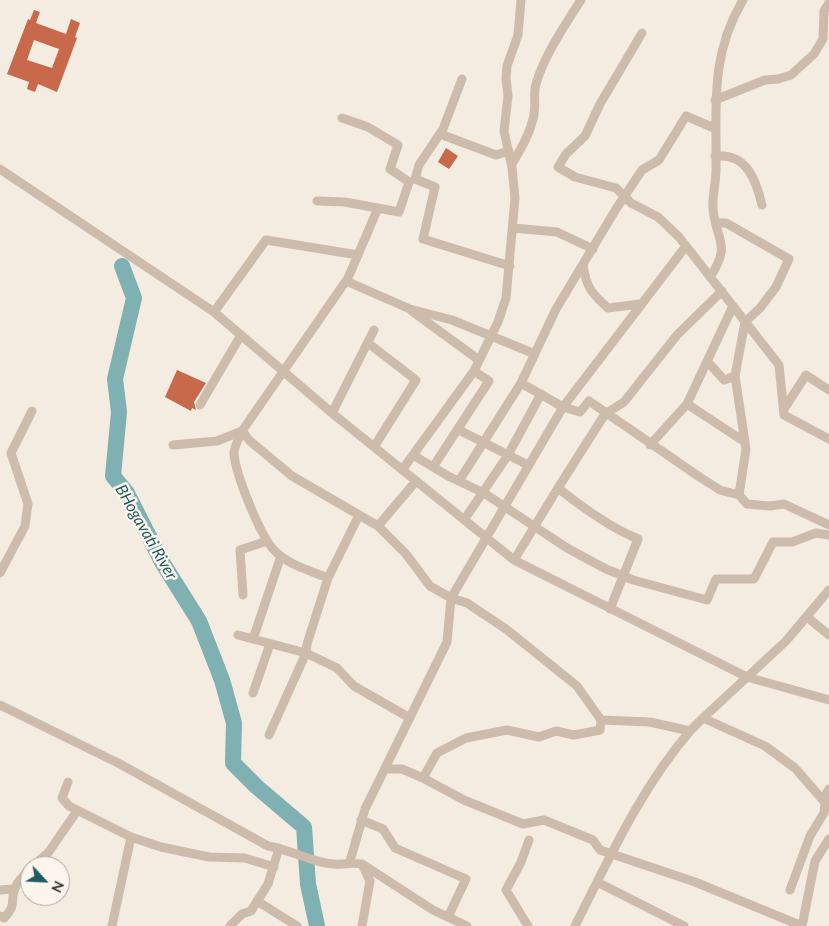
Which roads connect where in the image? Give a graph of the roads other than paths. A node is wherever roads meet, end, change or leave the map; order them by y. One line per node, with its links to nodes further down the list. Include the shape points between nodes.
1 (521, 0): 11 (street, via 518,35 506,72 508,96 504,131)
2 (581, 0): 13 (street, via 540,74 535,88 534,118)
3 (743, 0): 7 (street, via 728,29)
4 (829, 3): 7 (street, via 824,11 824,39 814,54 791,75 765,80)
5 (642, 33): 15 (street, via 585,136 566,154 558,167 575,177 616,188)
6 (462, 80): 10 (street)
7 (714, 100): 9 (street)
8 (342, 118): 18 (street, via 368,127 398,145 390,169 409,182 399,212)
9 (714, 128): 12 (street); 15 (street, via 686,116 659,160 642,170)
10 (440, 134): 11 (street, via 496,155); 24 (street, via 419,165 415,179 435,187 423,239)
11 (509, 151): 13 (street)
12 (715, 156): 17 (street, via 725,155 743,164 756,180); 19 (street, via 712,208)
13 (512, 164): 20 (street)
14 (0, 169): 32 (street)
15 (625, 197): 21 (street, via 658,217); 22 (street)
16 (317, 201): 18 (street)
17 (762, 205)
18 (378, 208): 23 (street)
19 (716, 223): 26 (street, via 722,244 720,261); 33 (street, via 726,223 789,259 776,287)
20 (513, 228): 22 (street, via 556,232); 24 (street)
21 (686, 246): 26 (street); 29 (street)
22 (593, 249): 25 (street)
23 (358, 255): 27 (street); 32 (street, via 266,240)
24 (510, 266): 36 (street, via 506,298)
25 (583, 266): 29 (street, via 585,282 608,308); 38 (street, via 556,309)
26 (710, 277): 28 (street)
27 (346, 281): 31 (street); 41 (street)
28 (722, 291): 30 (street); 53 (street, via 677,335 624,402)
29 (640, 304): 49 (street)
30 (733, 306): 33 (street); 40 (street)
31 (410, 309): 36 (street); 39 (street)
32 (214, 312): 35 (street)
33 (745, 322): 43 (street); 50 (street, via 779,365)
34 (374, 330): 37 (street)
35 (240, 335): 41 (street); 48 (street)
36 (492, 335): 38 (street); 39 (street)
37 (368, 343): 52 (street); 61 (street, via 416,380)
38 (535, 354): 44 (street)
39 (478, 360): 42 (street)
40 (708, 362): 43 (street, via 724,380); 47 (street)
41 (282, 371): 52 (street); 55 (street)
42 (474, 371): 54 (street, via 489,381); 62 (street)
43 (735, 376): 58 (street)
44 (521, 383): 46 (street); 57 (street)
45 (829, 390): 50 (street, via 806,375)
46 (541, 394): 49 (street); 63 (street)
47 (687, 404): 58 (street); 60 (street)
48 (200, 405)
49 (563, 407): 53 (street, via 580,412 588,401); 64 (street)
50 (784, 409): 56 (street, via 784,415)
51 (32, 411): 83 (street, via 12,453 28,504 25,526)
52 (332, 413): 61 (street)
53 (604, 414): 60 (street); 69 (street)
54 (460, 430): 57 (street); 65 (street)
55 (242, 431): 59 (street, via 217,441); 73 (street, via 292,476); 80 (street, via 234,452 242,483)
56 (829, 439)
57 (483, 442): 63 (street); 68 (street)
58 (745, 442): 71 (street)
59 (173, 445)
60 (650, 445): 71 (street, via 720,490)
61 (374, 447): 66 (street)
62 (413, 454): 65 (street); 66 (street)
63 (508, 455): 64 (street); 70 (street)
64 (528, 465): 72 (street)
65 (434, 467): 68 (street)
66 (402, 470): 67 (street)
67 (416, 481): 74 (street); 76 (street)
68 (458, 481): 70 (street)
69 (558, 488): 77 (street); 84 (street, via 594,515 638,539)
70 (484, 493): 72 (street); 74 (street)
71 (739, 494): 75 (street, via 747,504 784,504)
72 (503, 507): 77 (street); 79 (street)
73 (359, 515): 76 (street); 85 (street)
74 (464, 520): 79 (street)
75 (829, 524)
76 (378, 526): 88 (street, via 406,554 430,586)
77 (535, 527): 82 (street); 84 (street, via 567,548)
78 (829, 535): 84 (street, via 816,533 792,542 773,542 754,579 716,579 706,600)
79 (485, 537): 82 (street); 88 (street)
80 (267, 541): 81 (street); 87 (street, via 240,550)
81 (281, 556): 85 (street); 93 (street)
82 (514, 560): 89 (street)
83 (0, 574)
84 (623, 576): 89 (street)
85 (328, 578): 95 (street)
86 (829, 590): 90 (street)
87 (243, 595)
88 (451, 598): 100 (street, via 448,642); 102 (street, via 467,603 506,629 577,686)
89 (610, 609): 96 (street)
90 (807, 618): 92 (street); 96 (street)
91 (238, 635): 93 (street)
92 (829, 635)
93 (253, 639): 94 (street)
94 (270, 644): 95 (street); 97 (street)
95 (306, 653): 100 (street, via 337,668 354,686); 104 (street)
96 (747, 678): 98 (street); 101 (street)
97 (254, 693)
98 (829, 700)
99 (0, 705): 115 (street, via 120,764 268,846)
100 (410, 718): 105 (street)
101 (703, 718): 103 (street); 109 (street, via 765,746 795,768)
102 (601, 720): 103 (street, via 650,722); 106 (street, via 600,730 574,735 556,731 539,737 508,730 466,738 437,753)
103 (690, 730): 117 (street, via 667,758)
104 (269, 735)
105 (385, 769): 106 (street, via 402,769); 111 (street)
106 (423, 778): 117 (street, via 464,800 523,824 544,820 593,840 600,850)
107 (68, 782): 110 (street, via 62,798)
108 (829, 789): 109 (street)
109 (827, 804): 126 (street, via 810,836)
110 (77, 811): 112 (street); 118 (street)
111 (361, 820): 119 (street); 129 (street, via 383,829 395,848 466,879)
112 (132, 837): 121 (street, via 209,857 245,858); 130 (street)
113 (829, 839): 116 (street)
114 (530, 840): 135 (street, via 506,890)
115 (284, 849): 119 (street, via 333,864); 121 (street)
116 (826, 849): 138 (street, via 815,861)
117 (612, 853): 123 (street); 138 (street, via 695,882)
118 (45, 856)
119 (350, 861): 120 (street)
120 (362, 864): 129 (street); 133 (street, via 370,881)
121 (274, 868): 127 (street)
122 (20, 882): 124 (street)
123 (598, 882): 136 (street); 137 (street)
124 (14, 889): 125 (street); 128 (street, via 11,910 4,918)
125 (0, 890)
126 (790, 890)
127 (257, 901): 131 (street, via 252,911 242,914); 132 (street)
128 (0, 916)
129 (448, 917): 134 (street)
130 (112, 926)
131 (230, 926)
132 (297, 926)
133 (362, 926)
134 (467, 926)
135 (528, 926)
136 (575, 926)
137 (684, 926)
138 (802, 926)

